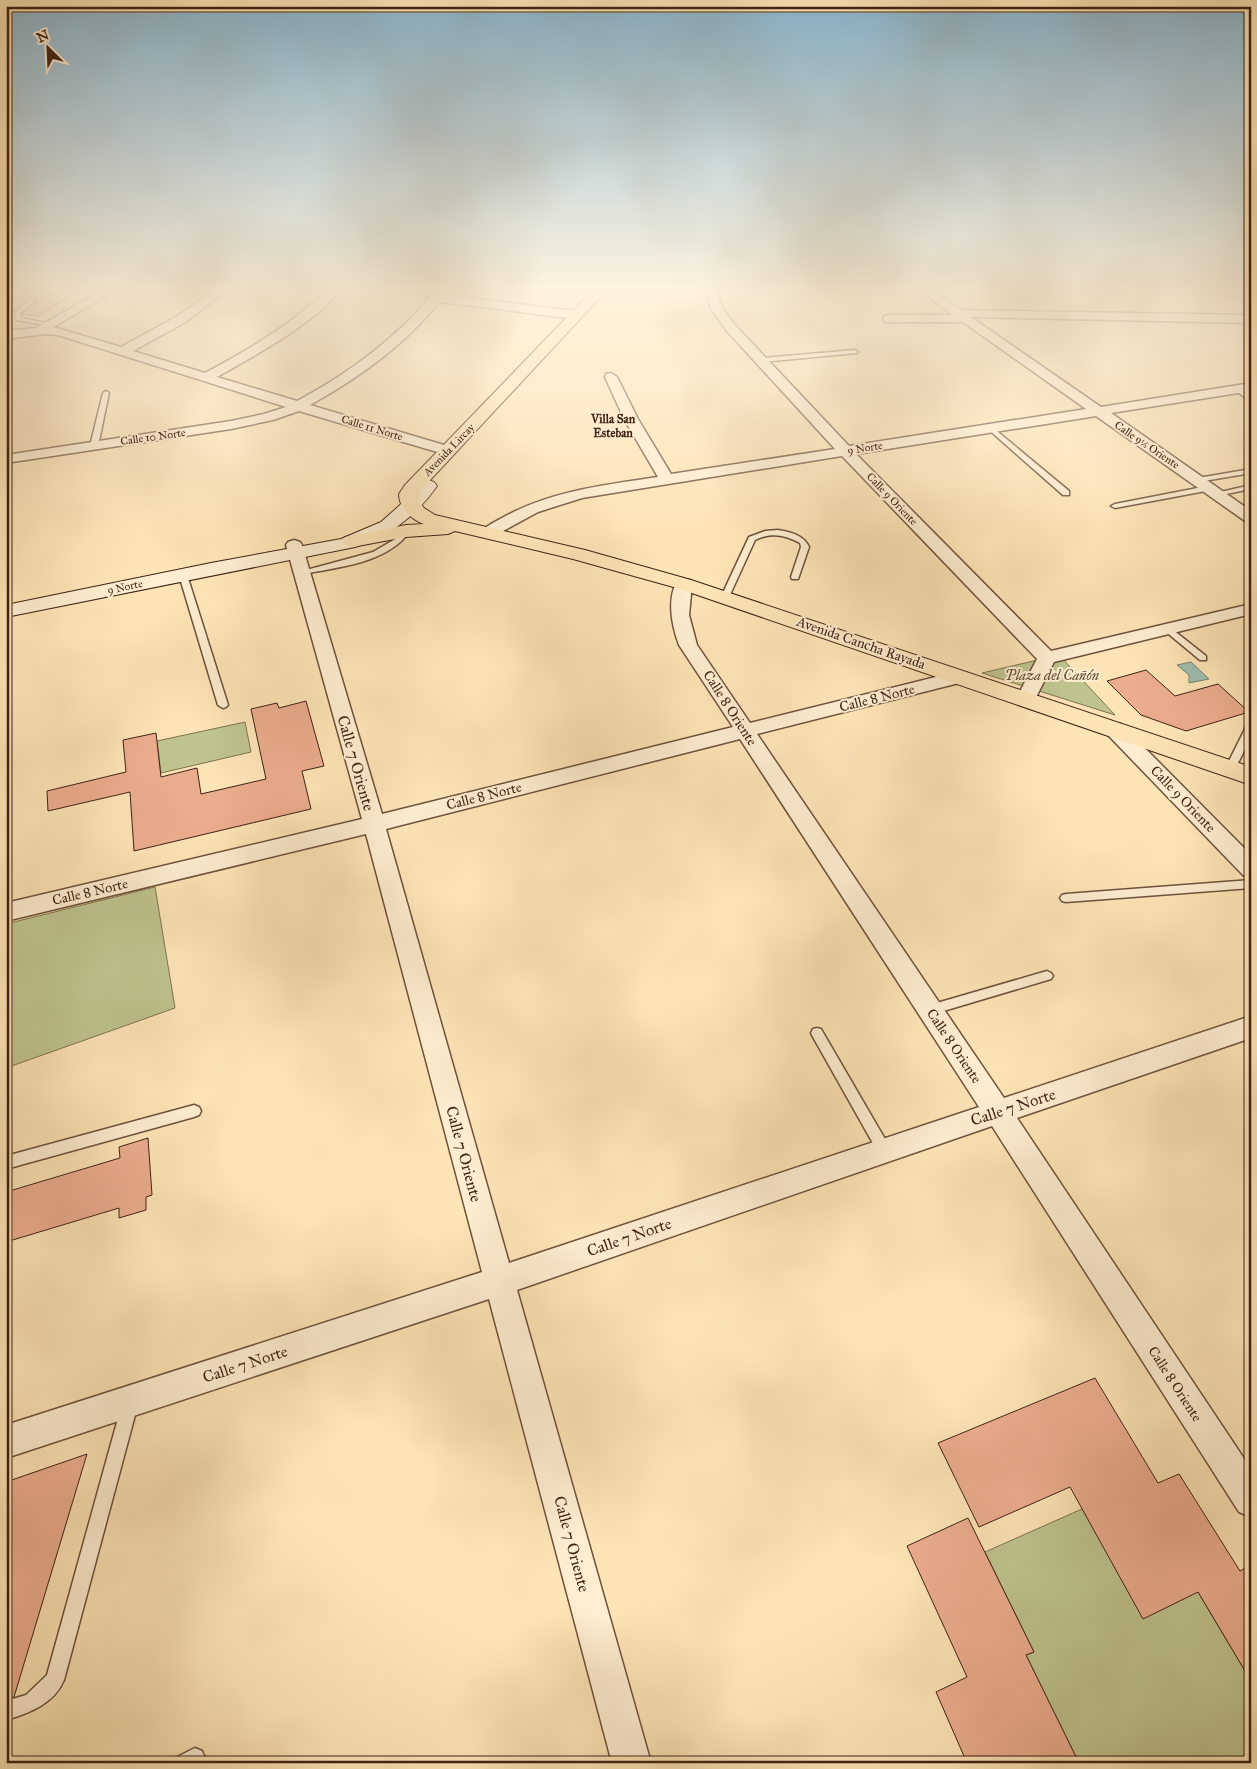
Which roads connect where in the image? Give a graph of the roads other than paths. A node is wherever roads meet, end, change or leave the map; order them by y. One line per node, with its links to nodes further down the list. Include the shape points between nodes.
1 (178, 370): 8 (street, Calle 11 Norte)
2 (220, 370): 8 (street)
3 (355, 370): 13 (street, Calle 10 Norte)
4 (525, 370): 17 (main road, Avenida Lircay)
5 (770, 370): 18 (street, Calle 9 Oriente)
6 (1038, 370): 14 (street, Calle 9½ Oriente)
7 (611, 377): 21 (street)
8 (205, 378): 13 (street, Calle 11 Norte)
9 (1251, 387): 10 (street, 9 Norte)
10 (1236, 389): 12 (lane); 14 (street, 9 Norte)
11 (106, 393): 16 (lane)
12 (1251, 399)
13 (298, 406): 16 (street, Calle 10 Norte, via 250,422); 17 (street, Calle 11 Norte)
14 (1097, 412): 15 (street, 9 Norte); 23 (street, Calle 9½ Oriente)
15 (990, 428): 18 (street, 9 Norte); 25 (lane)
16 (94, 446): 19 (street, Calle 10 Norte)
17 (449, 451): 22 (main road, Avenida Lircay)
18 (845, 452): 21 (street, 9 Norte); 41 (street, Calle 9 Oriente)
19 (6, 459)
20 (1251, 471): 23 (lane)
21 (667, 480): 31 (street, 9 Norte, via 554,500 522,512)
22 (420, 487): 28 (main road, Avenida Cancha Rayada, via 428,519); 29 (main road, Avenida Lircay); 30 (main road, Avenida Cancha Rayada, via 438,514); 32 (main road, Avenida Lircay)
23 (1207, 487): 24 (lane); 26 (lane); 27 (street, Calle 9½ Oriente)
24 (1251, 487)
25 (1066, 492)
26 (1115, 506)
27 (1251, 518)
28 (440, 522): 29 (main road); 30 (main road, Avenida Cancha Rayada)
29 (398, 527): 30 (main road); 32 (main road); 33 (lane, via 403,538 384,550)
30 (465, 528): 31 (main road, Avenida Cancha Rayada)
31 (488, 533): 36 (main road, Avenida Cancha Rayada)
32 (347, 536): 33 (main road, 9 Norte)
33 (298, 558): 34 (main road, 9 Norte, via 243,562); 50 (street, Calle 7 Oriente)
34 (183, 575): 39 (main road, 9 Norte); 45 (lane)
35 (795, 577): 37 (lane, via 805,547 803,542 781,533 759,534 750,543)
36 (684, 584): 37 (main road, Avenida Cancha Rayada); 48 (street, Calle 8 Oriente, via 679,612 683,633)
37 (725, 597): 43 (main road, Avenida Cancha Rayada)
38 (1251, 609): 40 (street)
39 (6, 611)
40 (1168, 628): 41 (street); 42 (lane)
41 (1047, 658): 44 (street)
42 (1203, 658)
43 (960, 677): 44 (main road, Avenida Cancha Rayada); 48 (street, Calle 8 Norte)
44 (1026, 699): 47 (main road, Avenida Cancha Rayada)
45 (223, 705)
46 (1251, 727): 49 (lane)
47 (1114, 730): 49 (main road, Avenida Cancha Rayada); 51 (street, Calle 9 Oriente)
48 (745, 731): 50 (street, Calle 8 Norte); 56 (street, Calle 8 Oriente)
49 (1240, 772)
50 (374, 824): 54 (street, Calle 8 Norte); 63 (street, Calle 7 Oriente)
51 (1251, 869)
52 (1251, 884): 53 (lane)
53 (1066, 898)
54 (6, 912)
55 (1047, 976): 56 (lane)
56 (930, 1010): 60 (street, Calle 8 Oriente)
57 (1251, 1028): 60 (street, Calle 7 Norte)
58 (816, 1033): 61 (lane)
59 (194, 1111): 62 (lane)
60 (998, 1112): 61 (street, Calle 7 Norte); 66 (street, Calle 8 Oriente)
61 (884, 1150): 63 (street, Calle 7 Norte)
62 (6, 1163)
63 (499, 1281): 64 (street, Calle 7 Norte); 68 (street, Calle 7 Oriente)
64 (131, 1401): 65 (street, Calle 7 Norte); 67 (lane, via 56,1680 32,1702)
65 (6, 1442)
66 (1251, 1500)
67 (6, 1712)
68 (632, 1763)

